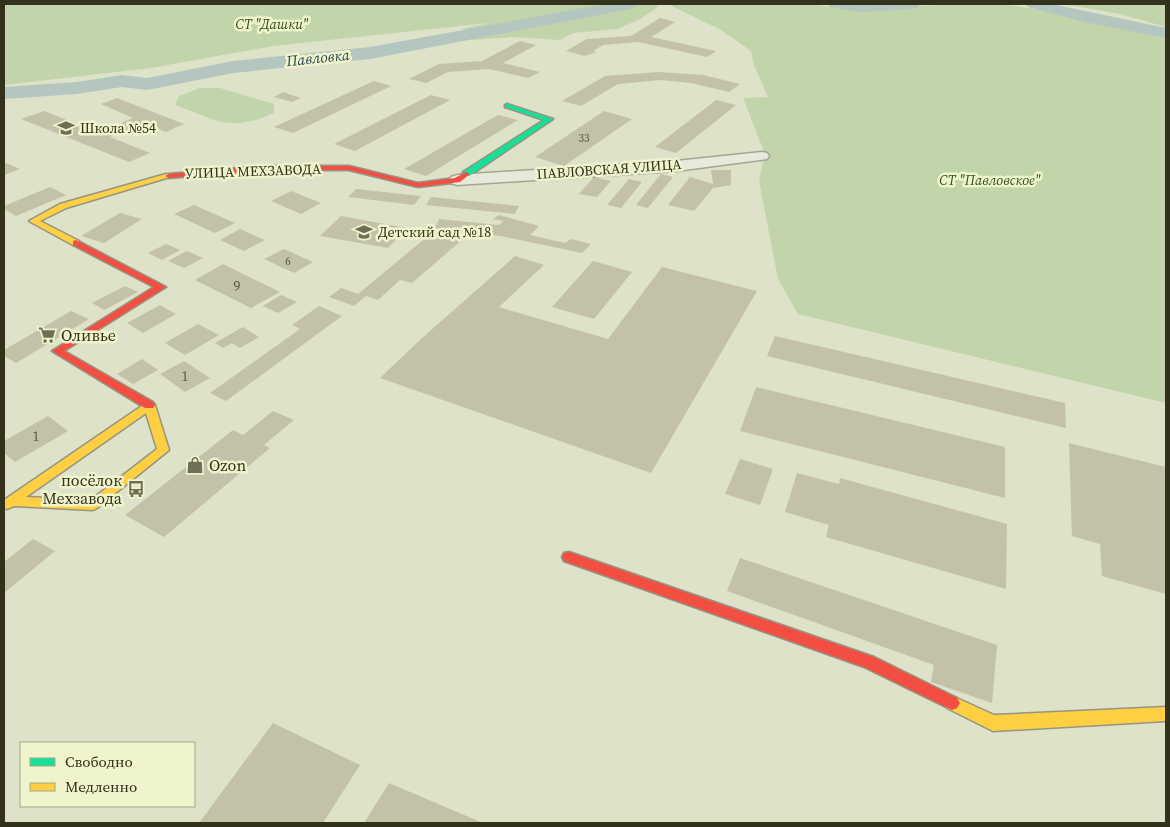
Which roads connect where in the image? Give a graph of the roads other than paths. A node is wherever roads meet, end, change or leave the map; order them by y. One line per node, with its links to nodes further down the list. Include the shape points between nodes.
1 (507, 106): 3 (street, УЛИЦА МЕХЗАВОДА, via 550,119)
2 (762, 156): 3 (street, ПАВЛОВСКАЯ УЛИЦА, via 676,166)
3 (456, 180): 4 (street, УЛИЦА МЕХЗАВОДА, via 418,185 349,168 262,168 176,174 63,206 33,220 161,287 57,351)
4 (150, 405): 5 (street); 5 (street, via 163,450 93,505)
5 (7, 504)
6 (569, 557): 7 (street, via 870,662 993,723)
7 (1166, 714)

